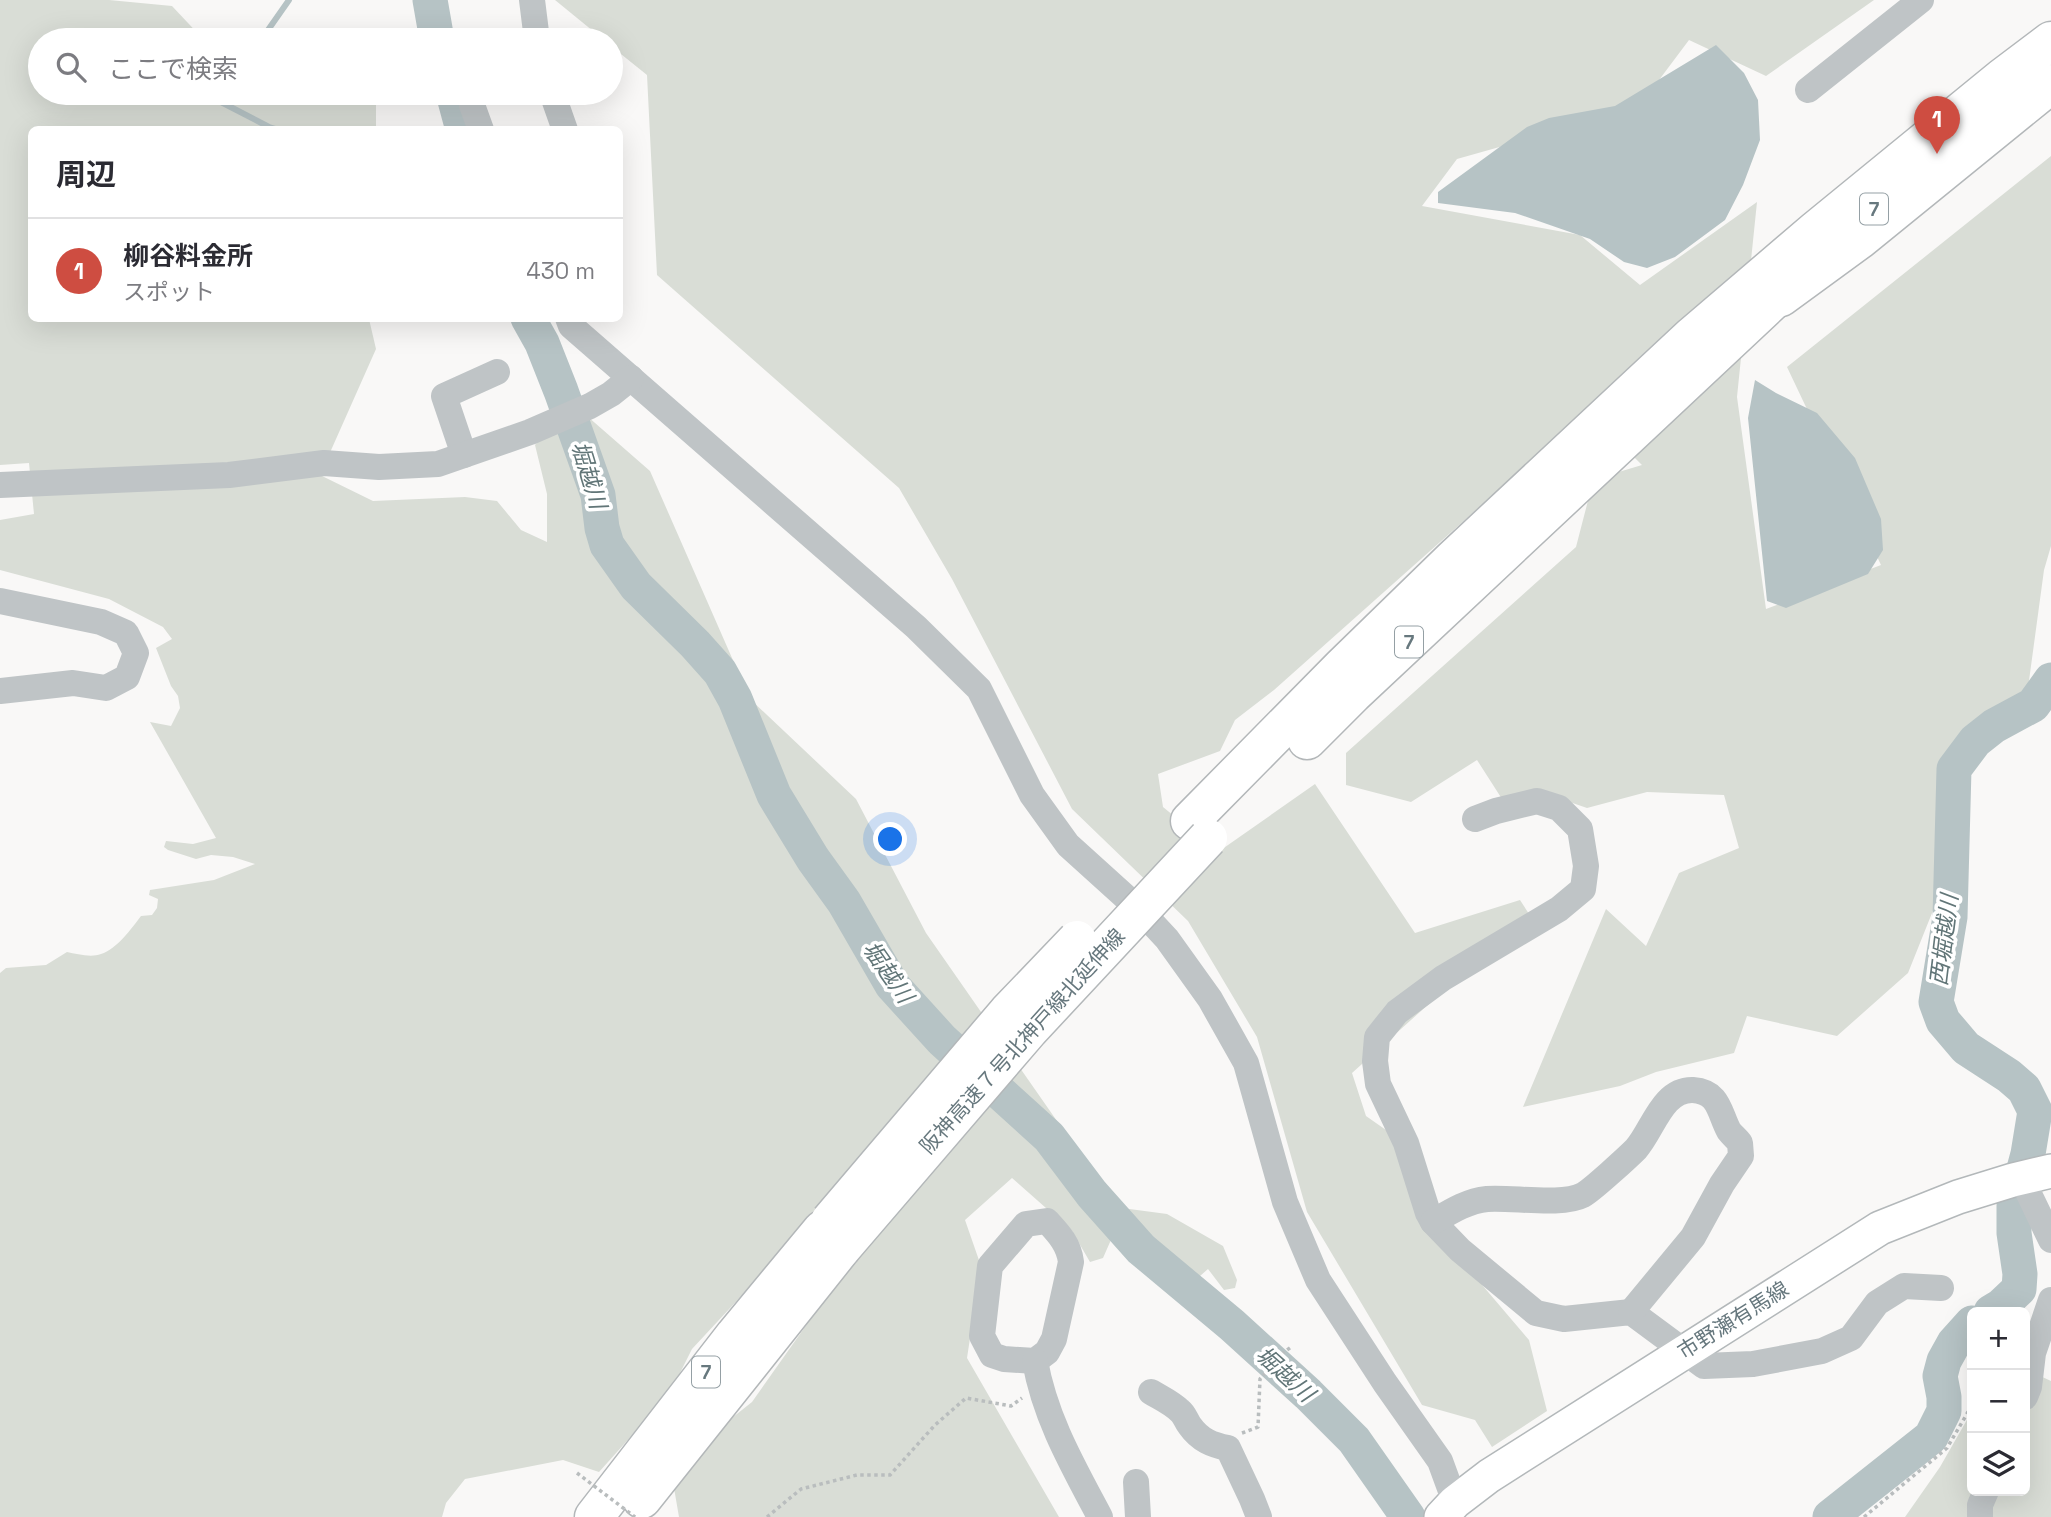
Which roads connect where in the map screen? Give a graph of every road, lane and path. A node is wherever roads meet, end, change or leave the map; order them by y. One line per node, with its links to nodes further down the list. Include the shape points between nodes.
1 (532, 0): 3 (street)
2 (1921, 0): 8 (street)
3 (536, 28)
4 (2051, 33): 9 (highway, 7)
5 (2051, 41): 9 (highway, 7)
6 (2051, 72): 9 (highway, 7)
7 (2051, 85): 9 (highway, 7)
8 (1808, 90)
9 (2005, 90): 14 (highway, 7, via 1859,222)
10 (472, 105): 12 (street)
11 (556, 105): 13 (street)
12 (480, 126)
13 (564, 126)
14 (1813, 247): 18 (highway, 7, via 1763,310); 18 (highway, 7, via 1692,336)
15 (569, 322): 17 (street)
16 (497, 372): 19 (street, via 444,396)
17 (631, 378): 19 (street, via 590,407); 42 (street, via 916,627 979,689 1032,795 1068,845 1141,911 1210,999 1246,1063 1285,1202 1318,1280 1440,1461)
18 (1602, 441): 26 (highway, 阪神高速７号北神戸線北延伸線 / 7, bridge, via 1353,694 1199,829 1029,1030)
19 (464, 455): 20 (street, via 438,464 379,467 324,463 229,475)
20 (0, 485)
21 (0, 601): 22 (street, via 102,622 126,633 136,653 128,677 106,688 73,683)
22 (0, 691)
23 (1475, 819): 25 (street, via 1537,801 1559,808 1580,829 1586,866 1583,889 1559,909 1443,978 1397,1012 1377,1037 1378,1084 1406,1143)
24 (2031, 1176): 27 (street, via 2029,1194); 32 (main road, 市野瀬有馬線, via 1880,1228)
25 (1433, 1222): 30 (street, via 1535,1313 1564,1319); 30 (street, via 1462,1205 1486,1199 1583,1195 1636,1149 1676,1093 1693,1090 1711,1096 1740,1143 1741,1156 1693,1237)
26 (832, 1240): 43 (highway, 7, via 735,1335); 44 (highway, 7)
27 (2051, 1240)
28 (1941, 1288): 32 (street, via 1904,1286 1877,1303 1851,1338 1822,1351 1753,1364 1704,1366)
29 (2051, 1300): 34 (street, via 2033,1353)
30 (1631, 1312): 32 (street)
31 (1291, 1347): 38 (path, via 1260,1379 1258,1427)
32 (1684, 1351): 42 (main road, 市野瀬有馬線, via 1489,1476)
33 (1035, 1361): 33 (street, via 1054,1339 1071,1262 1070,1251 1046,1221 1026,1224 990,1266 985,1296 982,1336 992,1354); 47 (street, via 1049,1416)
34 (2030, 1378)
35 (1151, 1392): 38 (street, via 1177,1408 1201,1439)
36 (1011, 1406): 46 (path, via 966,1398 890,1475 856,1475 801,1489)
37 (1967, 1414): 50 (path, via 1947,1448)
38 (1215, 1445): 49 (street, via 1228,1448)
39 (577, 1473): 45 (path, bridge)
40 (1136, 1482): 48 (street)
41 (1984, 1496): 51 (street)
42 (1448, 1510)
43 (594, 1517)
44 (628, 1517)
45 (635, 1517)
46 (767, 1517)
47 (1100, 1517)
48 (1138, 1517)
49 (1259, 1517)
50 (1864, 1517)
51 (1980, 1517)

